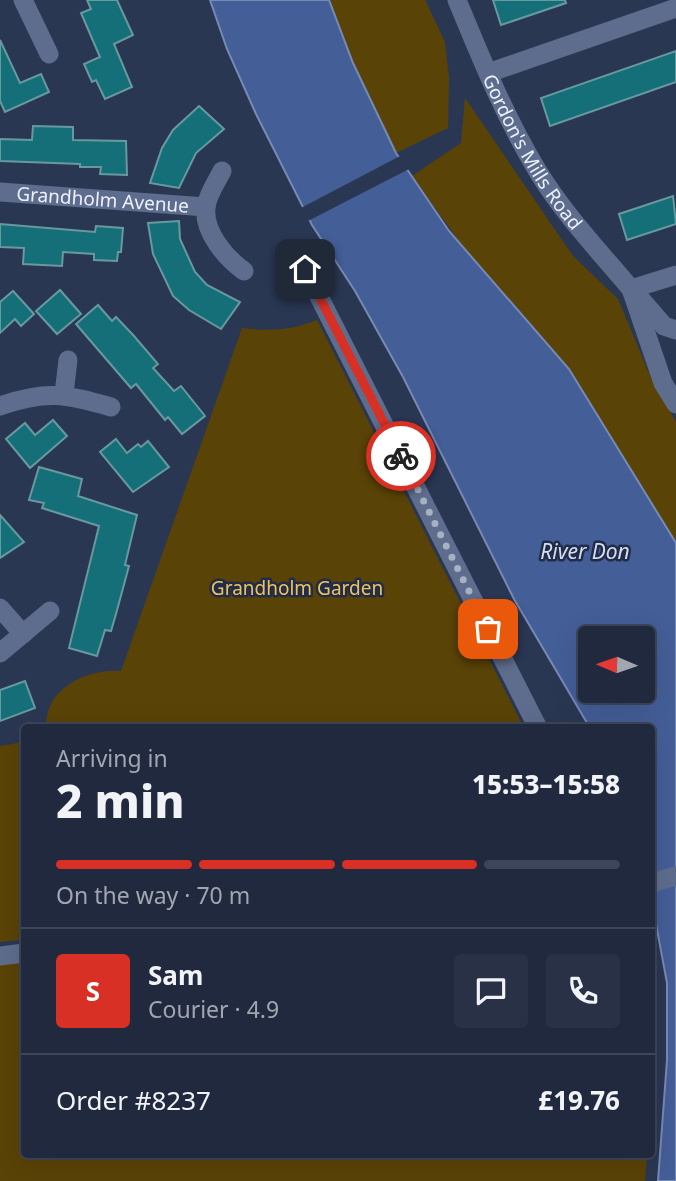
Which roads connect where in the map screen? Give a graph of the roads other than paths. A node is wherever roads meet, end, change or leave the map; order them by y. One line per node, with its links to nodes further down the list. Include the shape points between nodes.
1 (457, 0): 5 (street, Gordon's Mills Road)
2 (28, 2): 4 (street)
3 (676, 8): 5 (street)
4 (48, 54)
5 (488, 73): 12 (street, Gordon's Mills Road, via 539,173)
6 (222, 171): 8 (street, Grandholm Avenue)
7 (0, 191): 8 (street, Grandholm Avenue)
8 (206, 207): 10 (street, Grandholm Avenue, via 218,244)
9 (305, 269): 23 (street)
10 (244, 271)
11 (676, 275): 12 (street)
12 (631, 289): 13 (street, Gordon's Mills Road, via 664,326); 16 (street, via 663,383)
13 (676, 330)
14 (68, 360): 15 (street)
15 (64, 394): 17 (street); 18 (street)
16 (676, 404)
17 (0, 406)
18 (111, 407)
19 (0, 608): 21 (street)
20 (50, 611): 21 (street)
21 (23, 634): 22 (street)
22 (0, 653)
23 (536, 724)
24 (676, 876): 25 (street)
25 (655, 882)
26 (21, 953): 27 (street)
27 (0, 956)

